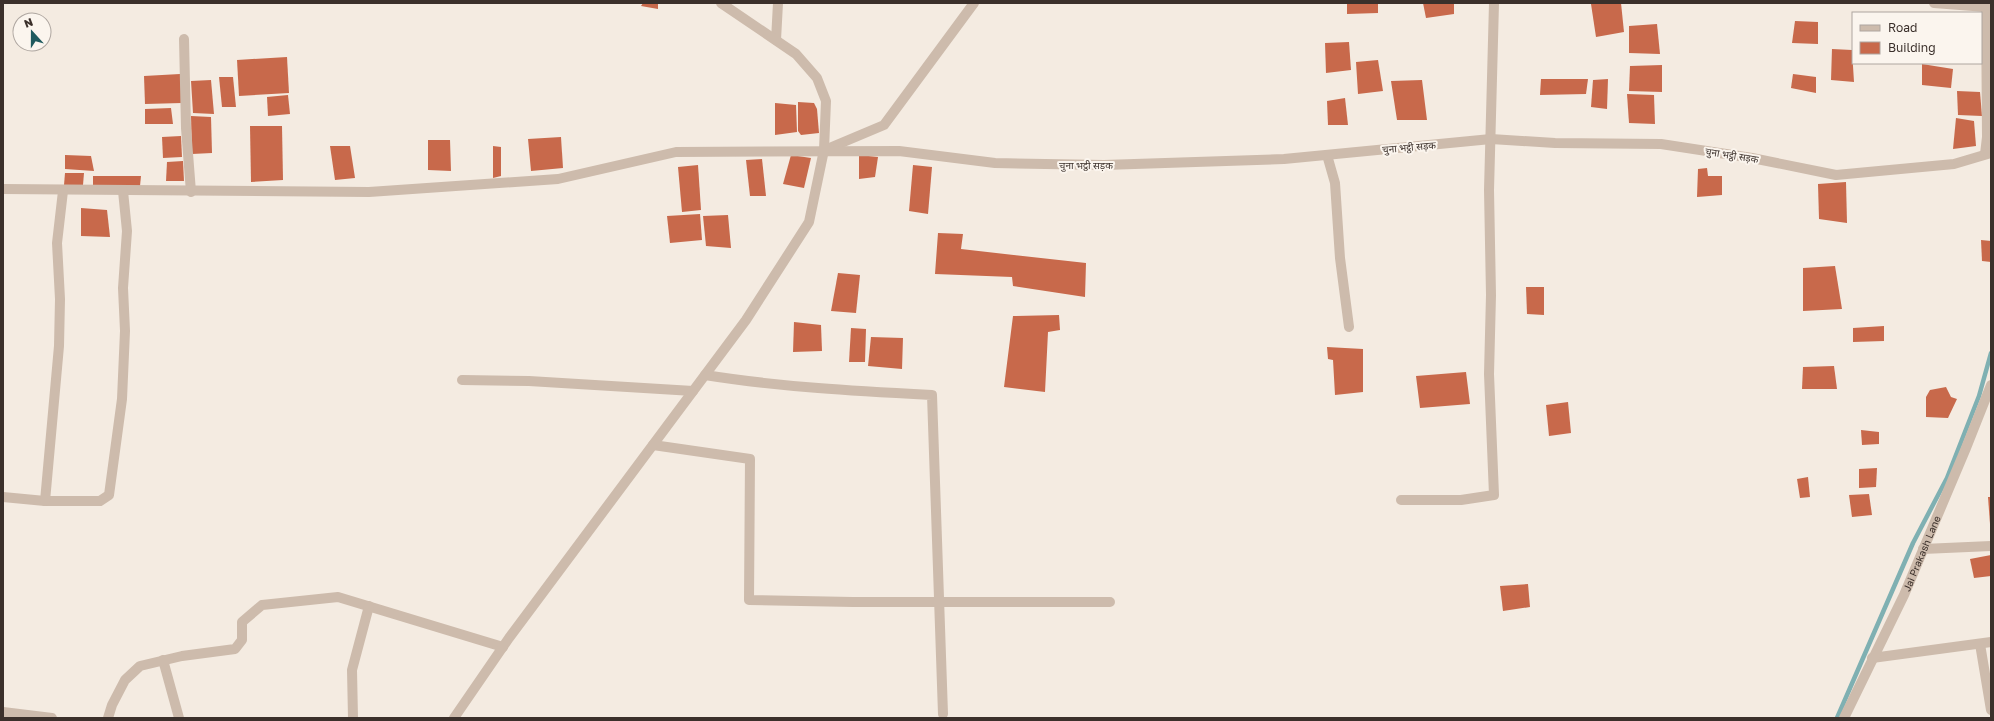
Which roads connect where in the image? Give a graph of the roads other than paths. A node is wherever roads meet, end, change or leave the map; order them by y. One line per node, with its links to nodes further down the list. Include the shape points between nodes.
1 (721, 3): 8 (street)
2 (778, 3): 8 (street)
3 (974, 3): 10 (street, via 884,125)
4 (1494, 3): 9 (street)
5 (1934, 3): 6 (street)
6 (1986, 5): 11 (street)
7 (184, 39): 16 (street, via 186,128)
8 (776, 40): 10 (street, via 796,54 817,78 826,101)
9 (1491, 139): 11 (street, चुना भट्ठी सड़क, via 1554,143 1661,144 1752,158 1836,175 1954,164); 12 (street, चुना भट्ठी सड़क); 24 (street, via 1489,374 1494,495 1461,500)
10 (824, 150): 12 (street, चुना भट्ठी सड़क, via 899,151 995,163 1104,165 1284,159); 16 (street, चुना भट्ठी सड़क, via 676,152 558,179 369,192); 18 (street, via 808,222 746,320)
11 (1988, 154)
12 (1327, 155): 17 (street, via 1335,183 1340,258)
13 (3, 189): 14 (street, चुना भट्ठी सड़क)
14 (63, 191): 15 (street, चुना भट्ठी सड़क); 25 (street, via 57,243 59,346)
15 (123, 191): 16 (street, चुना भट्ठी सड़क); 25 (street, via 127,231 123,288 122,399 109,495 100,501)
16 (191, 192)
17 (1349, 327)
18 (705, 375): 21 (street); 28 (street, via 824,389 932,395)
19 (462, 380): 21 (street, via 528,381)
20 (1991, 385): 27 (street, Jai Prakash Lane)
21 (692, 391): 22 (street)
22 (653, 445): 28 (street, via 750,459 749,600); 33 (street)
23 (3, 497): 25 (street)
24 (1401, 500)
25 (45, 501)
26 (1991, 546): 27 (street)
27 (1923, 549): 34 (street, Jai Prakash Lane)
28 (938, 602): 29 (street); 38 (street)
29 (1110, 602)
30 (369, 606): 33 (street); 35 (street, via 338,597 262,605 242,622 242,640 235,649); 42 (street, via 352,670)
31 (1991, 642): 32 (street)
32 (1980, 644): 34 (street); 36 (street)
33 (503, 647): 43 (street)
34 (1872, 658): 44 (street, Jai Prakash Lane)
35 (163, 660): 40 (street, via 140,666 125,680); 41 (street)
36 (1991, 710)
37 (3, 712): 39 (street)
38 (943, 714)
39 (52, 718)
40 (108, 718)
41 (179, 718)
42 (352, 718)
43 (454, 718)
44 (1844, 718)

